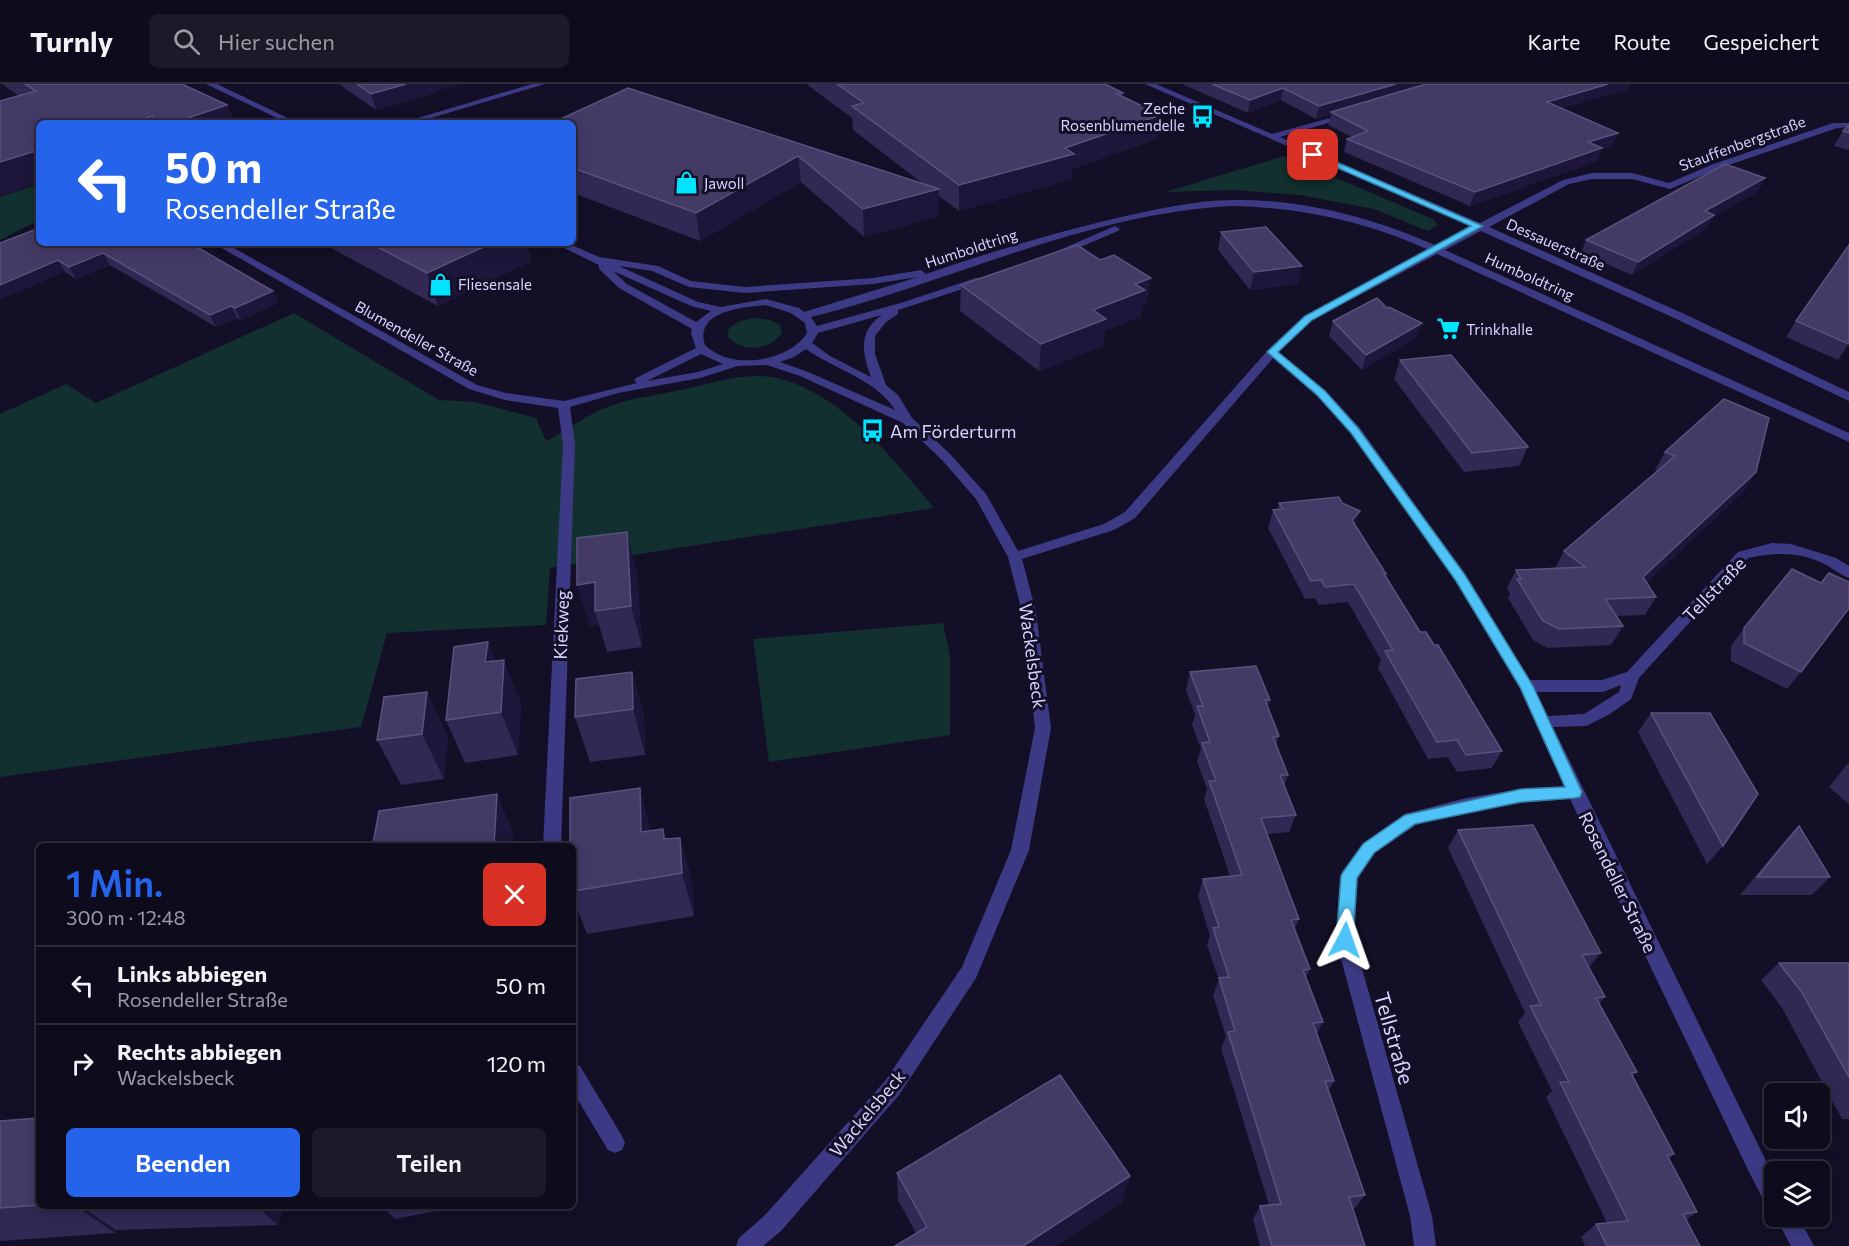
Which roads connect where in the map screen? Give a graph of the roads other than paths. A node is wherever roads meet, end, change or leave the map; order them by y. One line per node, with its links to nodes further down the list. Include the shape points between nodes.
1 (210, 84): 5 (street)
2 (541, 84): 6 (street)
3 (1149, 84): 8 (street, Dessauerstraße)
4 (1361, 110): 8 (street)
5 (288, 120)
6 (415, 120)
7 (1848, 125): 10 (street, Stauffenbergstraße, via 1836,125 1670,186 1632,176 1592,176 1566,182)
8 (1271, 137): 10 (street, Dessauerstraße)
9 (1148, 215): 13 (street, Humboldtring); 15 (street, Humboldtring, via 1065,233); 32 (street, Humboldtring, via 1198,205 1247,203 1343,216 1400,233)
10 (1479, 226): 24 (street, via 1308,318); 29 (street, Dessauerstraße, via 1749,347)
11 (223, 246): 30 (street, Blumendeller Straße, via 473,387)
12 (566, 246): 14 (street)
13 (1048, 256)
14 (597, 260): 15 (street, via 654,268 688,284 745,290 873,281); 18 (street, via 695,304); 20 (street, via 623,286)
15 (956, 267): 19 (street, Humboldtring, via 885,294)
16 (994, 275): 17 (street, Humboldtring)
17 (908, 304): 21 (street, Humboldtring); 27 (street, via 885,316 872,328 867,340 869,359)
18 (721, 310): 19 (street, via 743,303 766,302 788,306); 20 (street)
19 (804, 315): 21 (street)
20 (698, 328): 23 (street)
21 (813, 331): 22 (street)
22 (807, 344): 25 (street, via 794,354); 27 (street)
23 (702, 350): 26 (street); 28 (street, Blumendeller Straße)
24 (1272, 352): 33 (street, via 1130,515 1109,527); 36 (street, Rosendeller Straße, via 1321,393 1354,430 1461,578)
25 (770, 362): 26 (street); 31 (street)
26 (735, 364): 28 (street, Blumendeller Straße, via 700,375)
27 (881, 387): 31 (street, via 894,398)
28 (616, 390): 30 (street, Blumendeller Straße)
29 (1849, 397)
30 (564, 405): 39 (street, Kiekweg, via 569,445)
31 (907, 420): 33 (street, via 981,497)
32 (1849, 438)
33 (1015, 557): 44 (street, Wackelsbeck, via 1029,612 1043,728 1020,850 969,972 892,1089)
34 (1849, 573): 35 (street, Tellstraße, via 1831,561 1791,549 1772,548 1743,555)
35 (1632, 675): 36 (street, Tellstraße, via 1603,686); 37 (street, Tellstraße, via 1626,695 1605,711 1586,720)
36 (1526, 686): 37 (street, Rosendeller Straße)
37 (1542, 722): 38 (street, Rosendeller Straße)
38 (1575, 792): 42 (street, Rosendeller Straße); 45 (street, Tellstraße, via 1521,795 1411,819 1369,849 1349,876 1345,940 1422,1216)
39 (552, 843)
40 (576, 1078): 41 (street)
41 (615, 1143)
42 (1764, 1179)
43 (1792, 1227): 46 (street)
44 (747, 1246)
45 (1425, 1246)
46 (1803, 1246)

